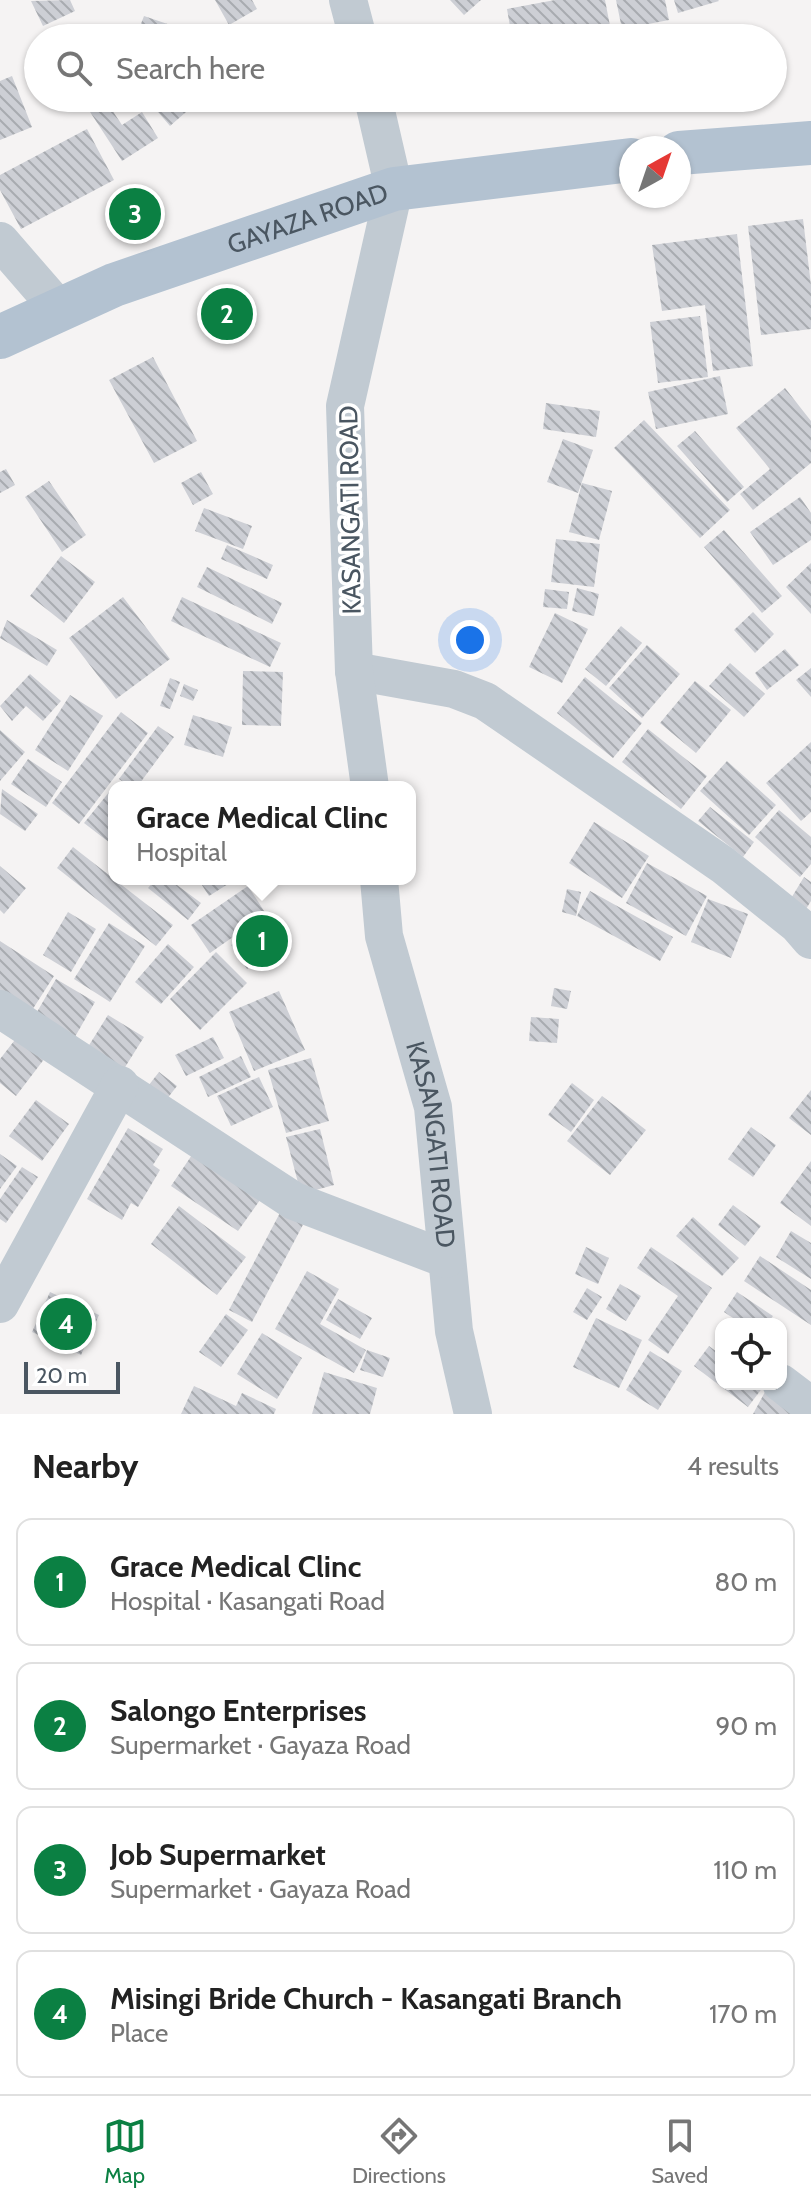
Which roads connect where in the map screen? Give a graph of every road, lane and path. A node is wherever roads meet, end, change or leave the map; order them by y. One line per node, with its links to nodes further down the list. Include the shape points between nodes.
1 (348, 0): 2 (street)
2 (354, 24)
3 (376, 112): 7 (street)
4 (811, 143): 5 (main road)
5 (691, 152)
6 (619, 161): 7 (main road, GAYAZA ROAD)
7 (394, 189): 9 (main road, GAYAZA ROAD, via 114,285); 11 (street, KASANGATI ROAD, via 345,406)
8 (3, 249): 9 (street)
9 (59, 309): 10 (main road, GAYAZA ROAD)
10 (0, 337)
11 (354, 671): 12 (street, KASANGATI ROAD); 14 (street, via 454,689 485,701 723,865)
12 (369, 781)
13 (380, 885): 17 (street, KASANGATI ROAD, via 384,936 433,1107)
14 (811, 940)
15 (0, 1009): 16 (street)
16 (120, 1085): 17 (street, via 294,1201); 18 (street)
17 (446, 1259): 21 (street, KASANGATI ROAD, via 454,1331)
18 (0, 1304)
19 (787, 1388): 20 (street)
20 (811, 1406)
21 (473, 1414)

